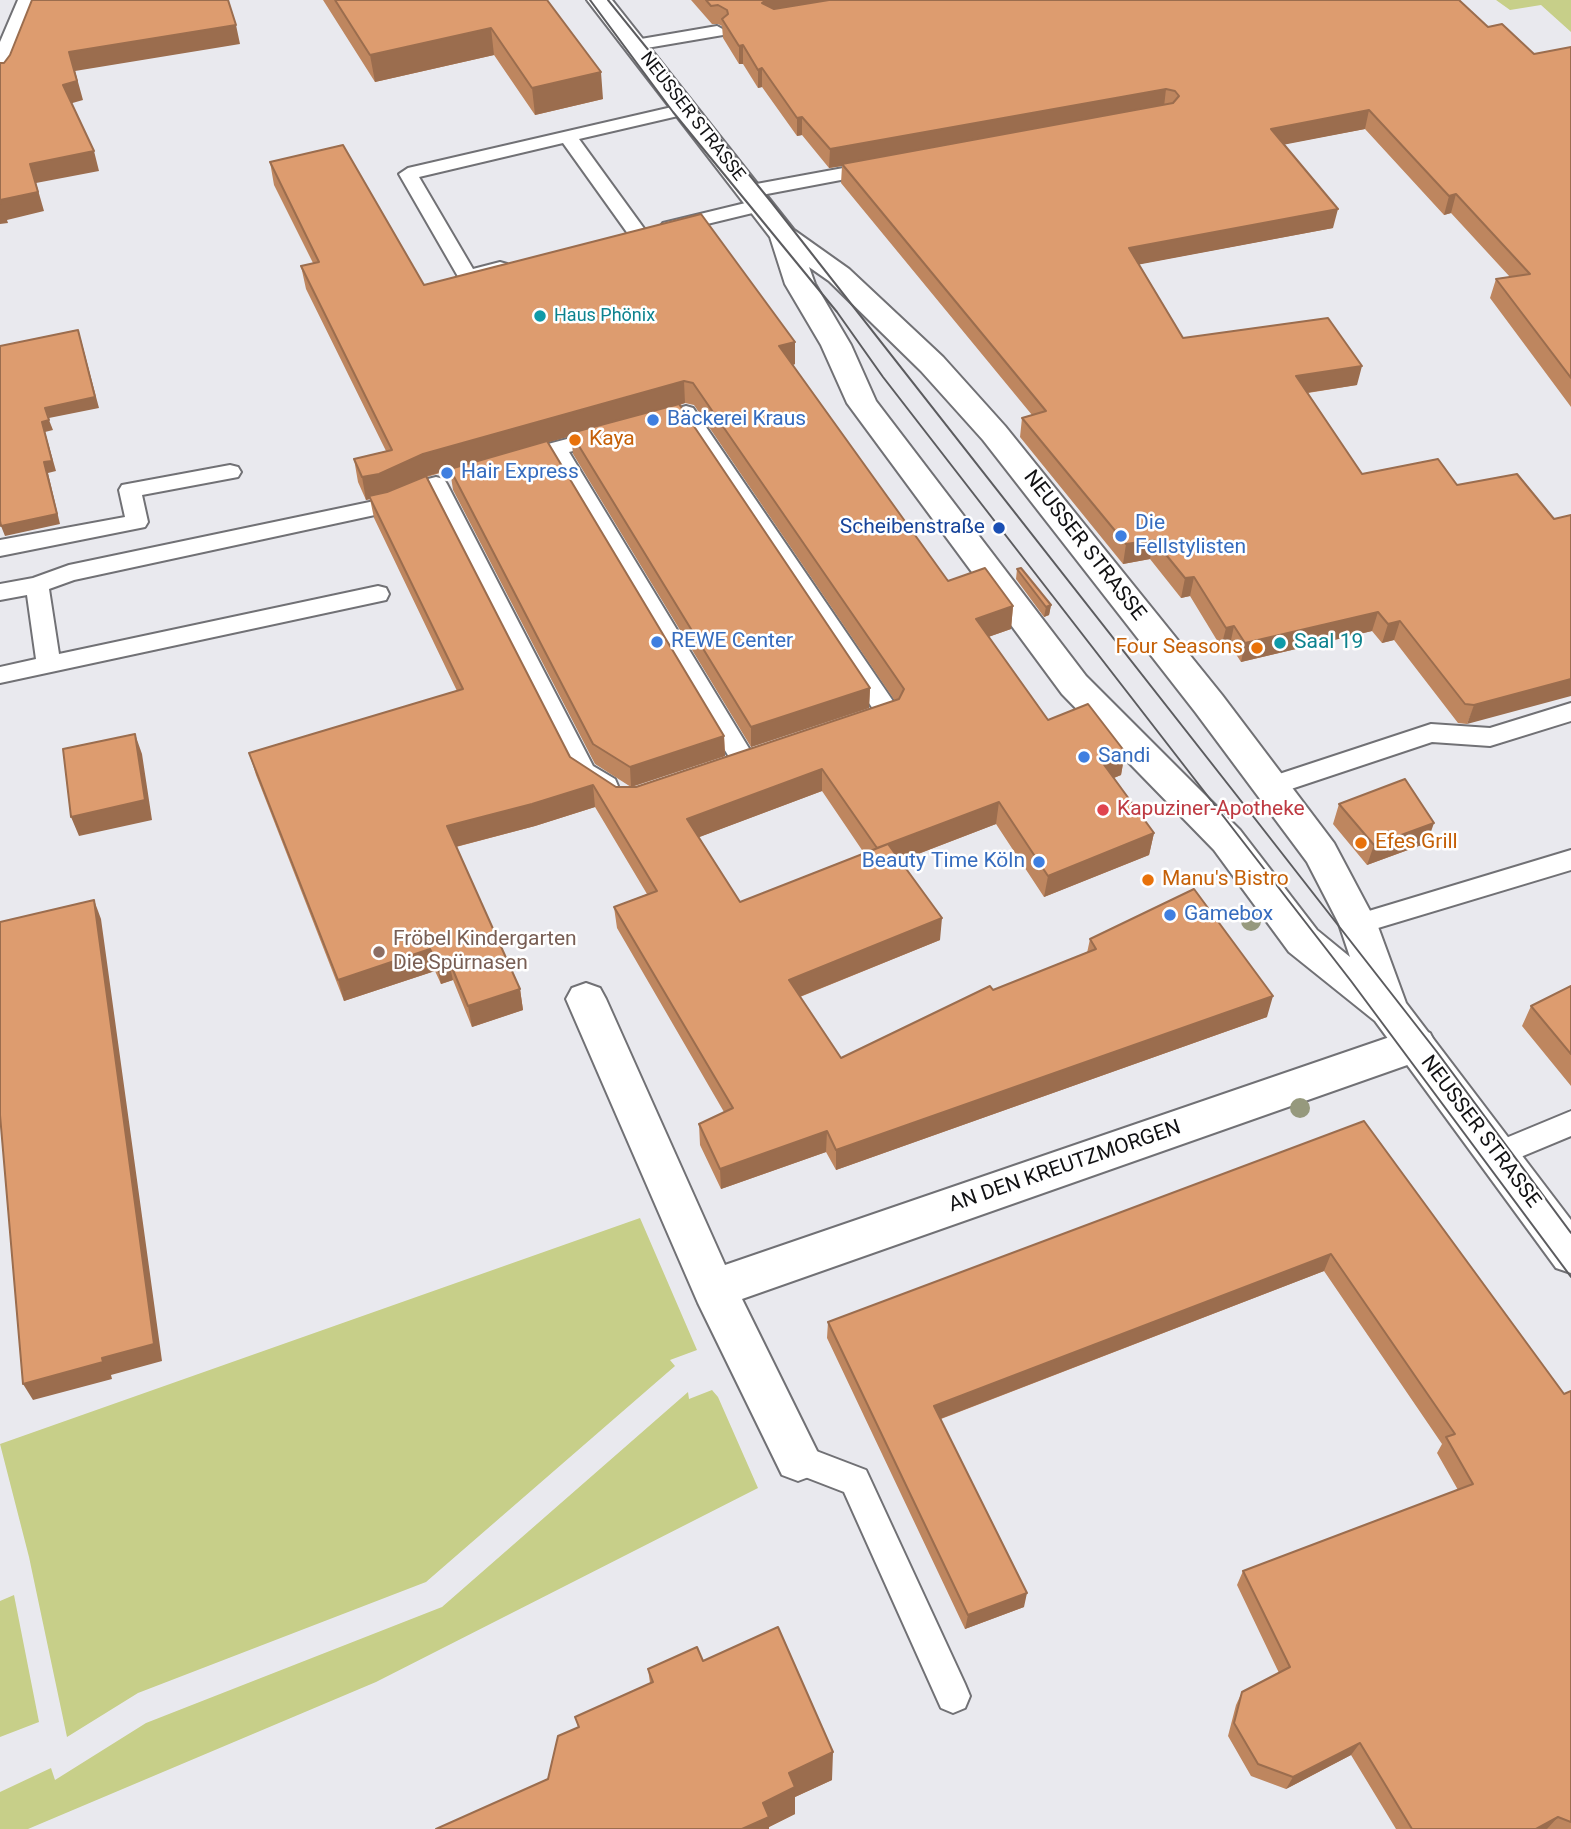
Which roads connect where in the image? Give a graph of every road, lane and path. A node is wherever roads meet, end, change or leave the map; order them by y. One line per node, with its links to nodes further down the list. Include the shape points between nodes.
1 (30, 0): 5 (main road)
2 (599, 0): 4 (main road, NEUSSER STRASSE)
3 (717, 31): 4 (lane)
4 (635, 46): 6 (main road, NEUSSER STRASSE)
5 (0, 74)
6 (685, 109): 7 (lane); 9 (main road, NEUSSER STRASSE)
7 (567, 136): 10 (lane); 13 (lane, via 408,174 467,276)
8 (891, 165): 9 (lane)
9 (756, 198): 10 (lane); 11 (main road, NEUSSER STRASSE)
10 (638, 234): 12 (lane)
11 (784, 236): 30 (main road, NEUSSER STRASSE, via 839,275 932,363 994,433); 35 (main road, NEUSSER STRASSE, via 800,284 836,345 862,403 1074,685 1227,840 1303,941)
12 (612, 241)
13 (520, 263)
14 (556, 449): 15 (lane); 26 (lane, via 686,414 888,713); 28 (lane)
15 (529, 457)
16 (230, 472): 19 (lane, via 130,491 136,522)
17 (463, 476): 18 (lane)
18 (436, 484): 20 (lane, via 390,505 69,573); 31 (lane, via 584,772)
19 (0, 548)
20 (37, 585): 21 (lane); 23 (lane)
21 (0, 592)
22 (378, 594): 23 (lane)
23 (50, 664): 24 (lane)
24 (0, 675)
25 (1571, 712): 30 (lane, via 1490,737 1431,733)
26 (849, 726)
27 (770, 752): 28 (lane)
28 (744, 761): 29 (lane)
29 (718, 770)
30 (1273, 786): 33 (main road, NEUSSER STRASSE, via 1321,853)
31 (628, 800)
32 (1571, 860): 33 (lane)
33 (1359, 924): 35 (main road, NEUSSER STRASSE)
34 (586, 999): 40 (main road)
35 (1389, 1010): 36 (main road, NEUSSER STRASSE)
36 (1416, 1045): 38 (main road, NEUSSER STRASSE); 40 (main road, AN DEN KREUTZMORGEN)
37 (1571, 1123): 38 (lane)
38 (1499, 1154): 39 (main road, NEUSSER STRASSE)
39 (1571, 1254)
40 (714, 1289): 41 (main road)
41 (798, 1459): 42 (lane, via 855,1481)
42 (953, 1696)

